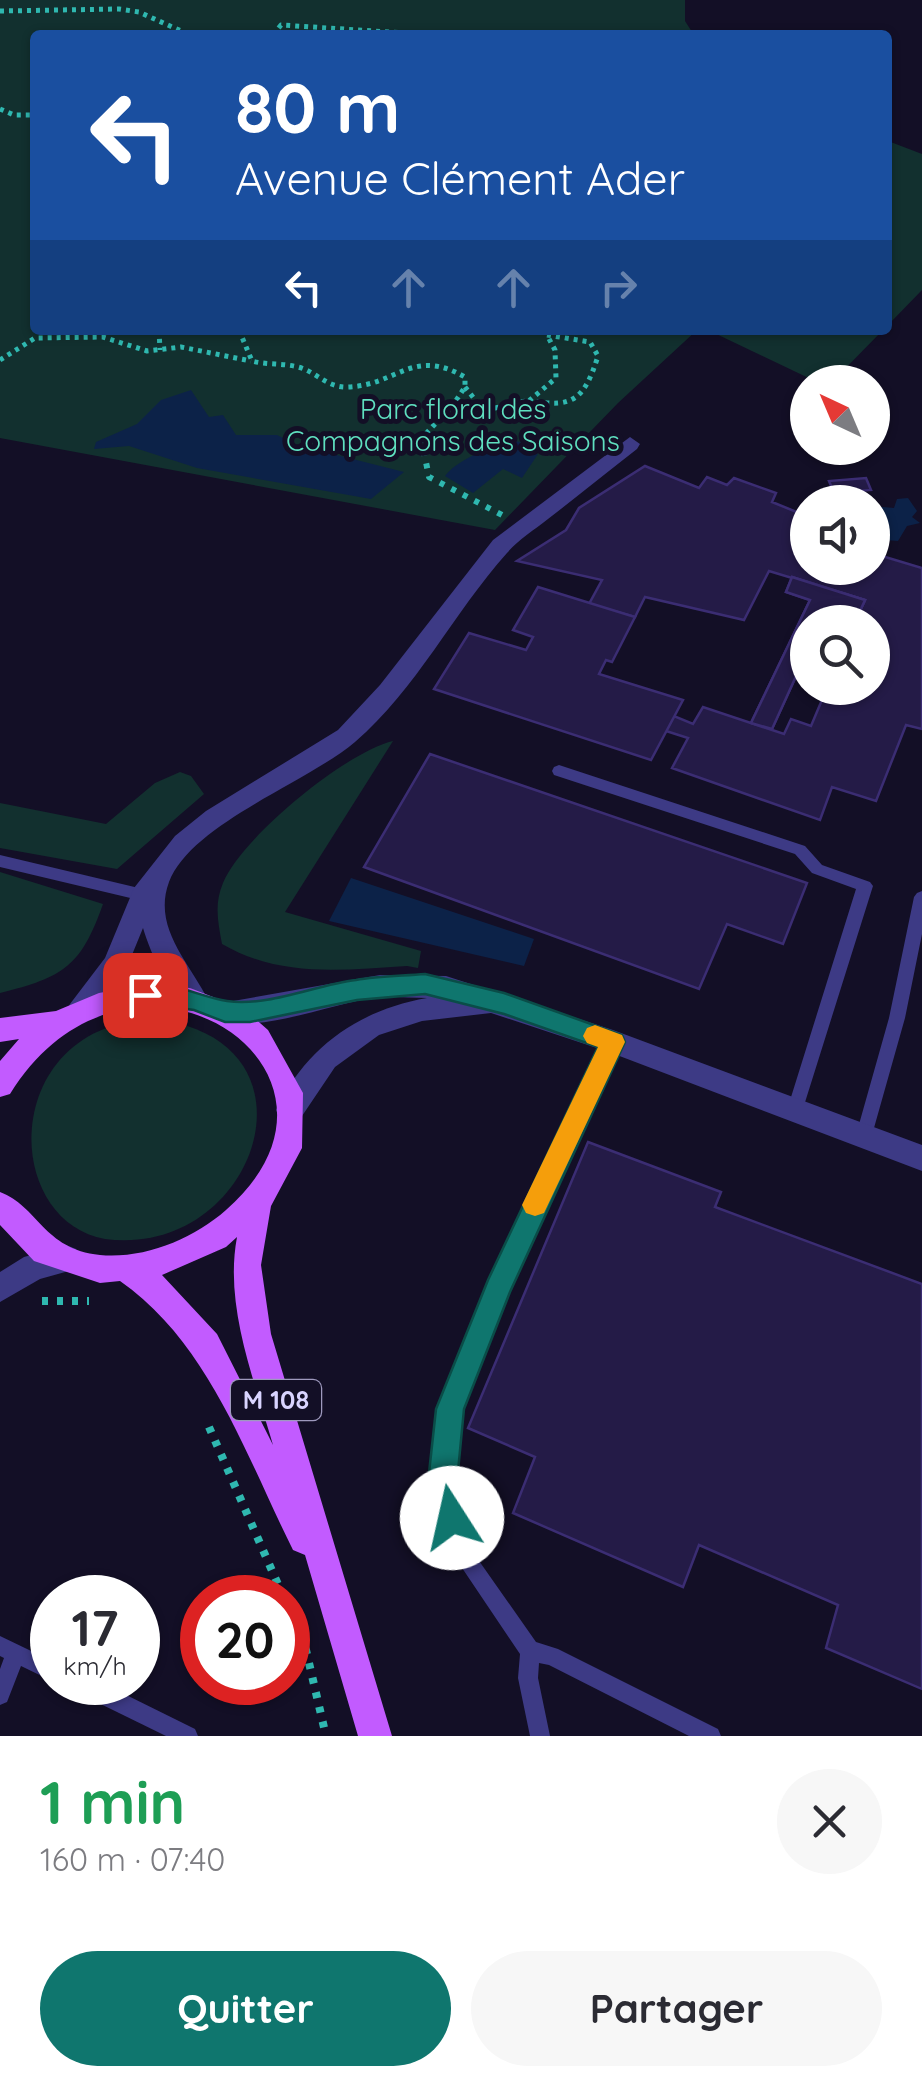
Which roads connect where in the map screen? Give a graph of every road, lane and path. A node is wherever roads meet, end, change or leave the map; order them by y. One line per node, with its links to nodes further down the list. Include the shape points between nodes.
1 (0, 10): 2 (path, via 119,9)
2 (179, 30)
3 (277, 30): 4 (path)
4 (358, 30)
5 (0, 109): 6 (path)
6 (30, 115)
7 (74, 335): 14 (path, via 35,338)
8 (105, 335): 13 (path, via 147,352)
9 (159, 335): 13 (path)
10 (241, 335): 15 (path)
11 (547, 335): 17 (path, via 556,378)
12 (556, 335): 17 (path, via 590,342 598,356 589,385 556,406)
13 (160, 350): 15 (path)
14 (0, 360)
15 (252, 361): 16 (path, via 301,367 326,385 353,387 413,365 445,363 465,377)
16 (465, 387): 18 (path); 19 (path)
17 (530, 400): 19 (path)
18 (452, 405): 19 (path); 21 (path, via 420,439 429,477)
19 (480, 407)
20 (630, 444): 21 (street)
21 (519, 528): 24 (street, via 346,736 215,818 184,842)
22 (558, 770): 34 (lane, via 800,850 817,869 865,886)
23 (0, 860): 24 (lane)
24 (151, 885): 26 (street, via 156,929); 29 (street, via 116,964)
25 (922, 897): 35 (lane, via 898,1018)
26 (195, 1000): 28 (main road); 29 (main road, via 145,995)
27 (504, 1004): 28 (street, via 403,984); 31 (street); 33 (street, via 418,1011 361,1029 317,1066)
28 (225, 1012): 33 (main road, via 271,1053)
29 (71, 1016): 30 (main road); 32 (main road, via 24,1051)
30 (0, 1030)
31 (613, 1042): 34 (street); 48 (lane, via 450,1409 442,1482 462,1553)
32 (0, 1086)
33 (290, 1110): 37 (main road, via 283,1158)
34 (796, 1110): 35 (street)
35 (864, 1135): 36 (street)
36 (922, 1158)
37 (258, 1204): 40 (main road, via 199,1250); 46 (main road, M 108, via 246,1255 249,1304)
38 (0, 1205): 39 (main road, via 24,1234)
39 (66, 1259): 40 (main road); 41 (street, via 34,1266)
40 (126, 1268): 46 (main road, M 108, via 177,1307 219,1364)
41 (0, 1288)
42 (37, 1301): 43 (path)
43 (101, 1304)
44 (203, 1413): 45 (path)
45 (274, 1575)
46 (332, 1594): 54 (main road, M 108)
47 (8, 1650): 50 (lane)
48 (530, 1652): 55 (lane, via 528,1678); 56 (lane, via 551,1656)
49 (310, 1667): 53 (path)
50 (0, 1695)
51 (124, 1705): 52 (lane)
52 (188, 1736)
53 (326, 1736)
54 (375, 1736)
55 (540, 1736)
56 (711, 1736)

